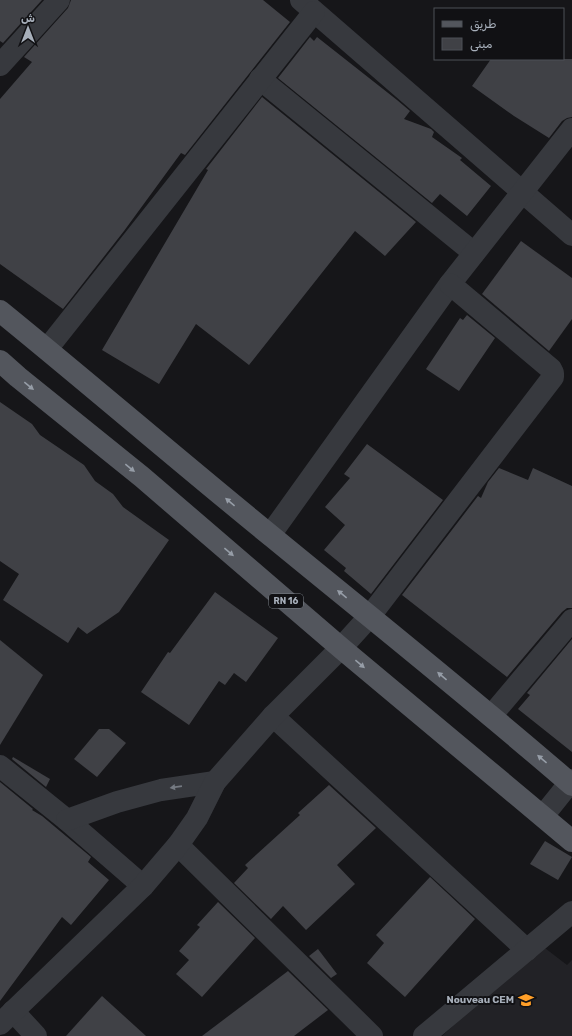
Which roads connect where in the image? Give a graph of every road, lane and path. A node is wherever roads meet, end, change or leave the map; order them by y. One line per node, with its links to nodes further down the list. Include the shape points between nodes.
1 (59, 0): 3 (street)
2 (307, 6): 4 (street); 6 (street)
3 (0, 65)
4 (260, 79): 8 (street); 11 (street)
5 (572, 129): 6 (street)
6 (523, 193): 7 (street); 8 (street)
7 (572, 234)
8 (474, 253): 9 (street)
9 (450, 284): 13 (street); 14 (street, via 551,369 553,377)
10 (0, 311): 11 (main road)
11 (47, 349): 13 (main road, one-way to 11)
12 (0, 361): 16 (main road, RN 16, one-way to 16, via 142,477)
13 (270, 535): 14 (main road, one-way to 13)
14 (370, 616): 16 (street); 18 (main road, one-way to 14)
15 (572, 620): 18 (street)
16 (341, 648): 17 (street); 22 (main road, RN 16, one-way to 22)
17 (273, 716): 20 (street); 28 (street)
18 (491, 716): 21 (main road, one-way to 18)
19 (0, 766): 23 (street)
20 (214, 782): 23 (street, one-way to 23, via 161,790); 25 (street, via 197,818)
21 (571, 782): 22 (street)
22 (542, 816): 24 (main road, RN 16)
23 (67, 820): 26 (street)
24 (572, 841)
25 (178, 845): 26 (street); 31 (street)
26 (143, 886): 29 (street)
27 (572, 912): 28 (street)
28 (527, 950): 32 (street)
29 (7, 1018): 30 (street)
30 (36, 1036)
31 (372, 1036)
32 (424, 1036)

